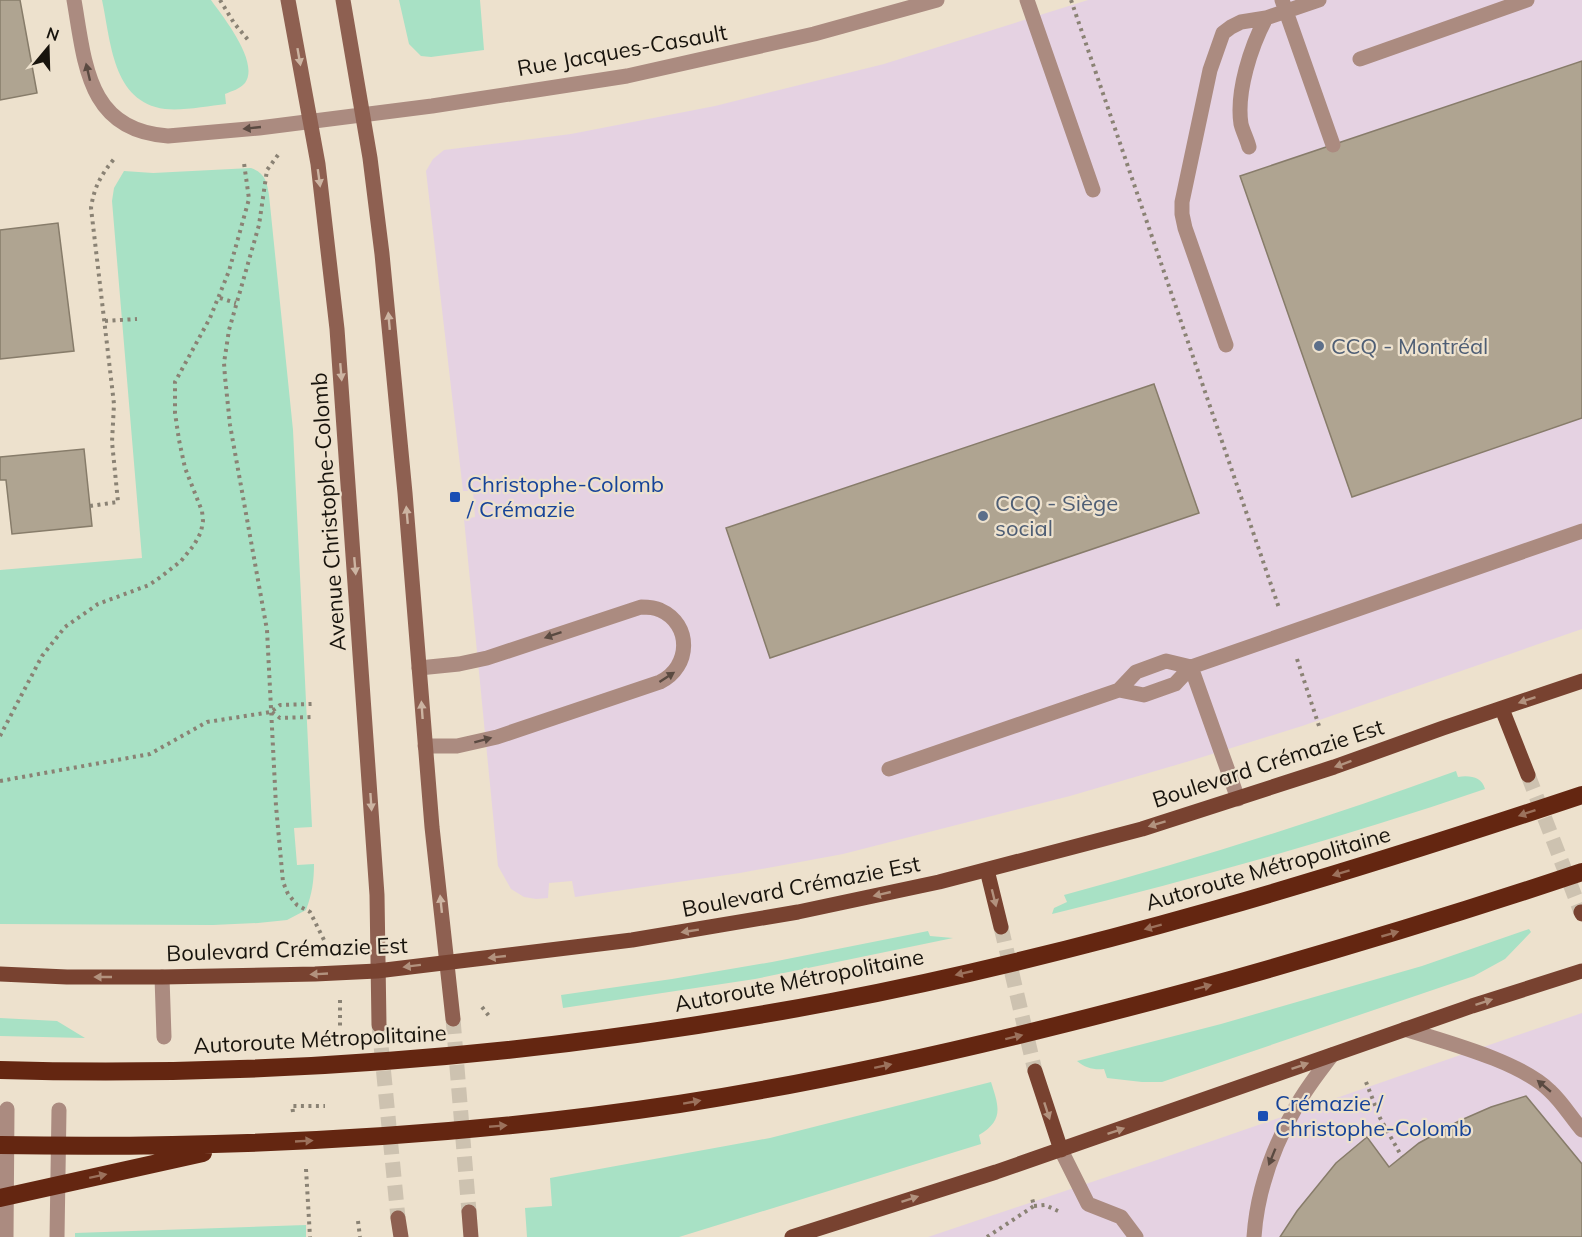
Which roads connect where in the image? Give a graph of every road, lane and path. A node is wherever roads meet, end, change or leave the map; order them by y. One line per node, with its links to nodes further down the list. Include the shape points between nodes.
1 (74, 0): 15 (street, Rue Jacques-Casault, one-way to 1, via 192,135 156,135 132,128 110,114 90,82)
2 (220, 0): 12 (path)
3 (288, 0): 15 (main road, Avenue Christophe-Colomb, one-way to 15)
4 (343, 0): 14 (main road)
5 (937, 0): 14 (street, Rue Jacques-Casault, via 803,37 627,76)
6 (1027, 0): 21 (street)
7 (1071, 0): 29 (path)
8 (1319, 0): 10 (street)
9 (1527, 0): 13 (street)
10 (1284, 5): 11 (street); 16 (street)
11 (1266, 18): 17 (street, via 1254,45 1240,101); 26 (street, via 1241,22 1223,33 1210,70 1182,202 1185,228)
12 (249, 40)
13 (1360, 59)
14 (363, 114): 15 (street, Rue Jacques-Casault); 32 (main road, one-way to 14, via 383,265)
15 (310, 120): 52 (main road, Avenue Christophe-Colomb, one-way to 52, via 342,387 377,895)
16 (1333, 145)
17 (1249, 147)
18 (114, 159): 25 (path, via 96,184 92,208)
19 (244, 163): 22 (path, via 249,204)
20 (267, 170): 23 (path, via 259,225)
21 (1093, 190)
22 (220, 298): 23 (path); 40 (path, via 175,382 174,394 185,468 202,511 201,532 181,561 162,576 149,585 98,604 65,627 42,656)
23 (236, 303): 37 (path, via 226,347 225,377 267,630)
24 (137, 319): 25 (path)
25 (105, 321): 27 (path, via 114,404 112,442 118,502)
26 (1226, 345)
27 (90, 506)
28 (1582, 531): 31 (street)
29 (1279, 608)
30 (1294, 653): 39 (path)
31 (1191, 667): 34 (street, via 1175,684 1144,695); 34 (street, via 1166,661 1136,672); 46 (street)
32 (419, 668): 41 (main road, one-way to 32); 41 (street, one-way to 32, via 457,746 497,737 660,682 680,665 684,647 680,629 668,614 641,607 487,658)
33 (1582, 681): 36 (main road, Boulevard Crémazie Est, one-way to 36)
34 (1119, 690): 42 (street)
35 (312, 704): 37 (path, via 280,705)
36 (1502, 709): 43 (main road); 46 (main road, Boulevard Crémazie Est, one-way to 46)
37 (271, 712): 38 (path, via 280,718); 44 (path, via 207,722 150,754); 49 (path, via 284,882 293,900)
38 (312, 717)
39 (1319, 726)
40 (0, 736)
41 (425, 746): 51 (main road, one-way to 41)
42 (889, 769)
43 (1528, 776)
44 (0, 781)
45 (1582, 795): 61 (highway, Autoroute Métropolitaine, one-way to 61, bridge, via 1344,872 1111,938 750,1017 605,1039 344,1065 176,1072)
46 (1238, 799): 47 (main road, Boulevard Crémazie Est, one-way to 47)
47 (987, 870): 50 (main road, one-way to 50); 51 (main road, Boulevard Crémazie Est, one-way to 51, via 724,925)
48 (1582, 872): 69 (highway, one-way to 48, bridge, via 391,1135 598,1115 680,1104 905,1062 1249,975 1459,914)
49 (310, 912)
50 (1001, 927)
51 (447, 962): 52 (main road, Boulevard Crémazie Est, one-way to 52); 56 (main road)
52 (377, 971): 55 (main road, Boulevard Crémazie Est, one-way to 55); 57 (main road, Avenue Christophe-Colomb)
53 (1582, 971): 58 (main road, one-way to 53)
54 (0, 974): 55 (main road, Boulevard Crémazie Est, one-way to 54)
55 (162, 977): 59 (street)
56 (453, 1019)
57 (379, 1025)
58 (1405, 1029): 60 (main road); 68 (street, one-way to 58, via 1536,1079 1465,1048)
59 (164, 1037)
60 (1332, 1055): 71 (main road, one-way to 60); 90 (street, one-way to 90, via 1297,1104 1272,1156 1255,1216)
61 (0, 1070)
62 (1035, 1071): 71 (main road, one-way to 71)
63 (1366, 1082): 72 (path)
64 (292, 1106): 65 (path)
65 (325, 1106)
66 (7, 1109): 81 (street)
67 (59, 1110): 82 (street)
68 (1582, 1130)
69 (245, 1143): 70 (highway, bridge); 74 (highway, one-way to 69, bridge)
70 (0, 1145)
71 (1061, 1150): 87 (main road, one-way to 71); 89 (street, via 1088,1204 1121,1217)
72 (1402, 1157)
73 (305, 1163): 83 (path)
74 (0, 1198)
75 (1032, 1198): 76 (path)
76 (1034, 1206): 77 (path, via 1045,1205); 88 (path)
77 (1058, 1211)
78 (469, 1212): 86 (main road)
79 (398, 1218): 85 (main road)
80 (358, 1221): 84 (path)
81 (6, 1237)
82 (57, 1237)
83 (310, 1237)
84 (360, 1237)
85 (401, 1237)
86 (471, 1237)
87 (792, 1237)
88 (987, 1237)
89 (1136, 1237)
90 (1254, 1237)

